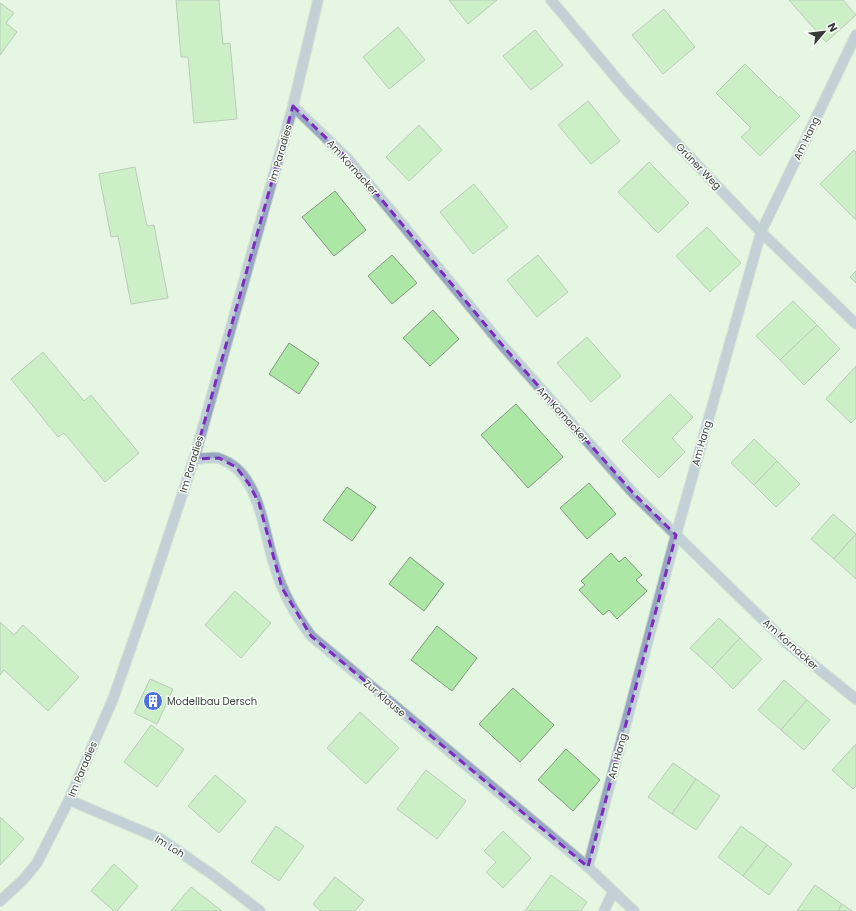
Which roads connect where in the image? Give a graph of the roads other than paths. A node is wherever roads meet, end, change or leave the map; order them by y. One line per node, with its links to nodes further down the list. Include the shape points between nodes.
1 (318, 0): 4 (street, Im Paradies)
2 (551, 0): 5 (street, Grüner Weg, via 627,91)
3 (856, 34): 5 (street, Am Hang)
4 (293, 106): 7 (street, Im Paradies); 8 (street, Am Kornacker, via 348,159 503,346 634,494)
5 (761, 232): 6 (street, Grüner Weg); 8 (street, Am Hang)
6 (856, 324)
7 (194, 459): 10 (street, Im Paradies, via 112,698); 11 (street, Zur Klause, via 219,458 236,467 249,484 259,503 273,564 282,588 294,613 311,636)
8 (676, 535): 9 (street, Am Kornacker, via 789,644); 11 (street, Am Hang)
9 (856, 699)
10 (69, 800): 13 (street, Im Paradies, via 37,863); 14 (street, Im Loh, via 161,838)
11 (588, 867): 12 (street, Zur Klause)
12 (613, 892): 15 (street); 16 (street, Zur Klause)
13 (0, 901)
14 (260, 911)
15 (604, 911)
16 (634, 911)

